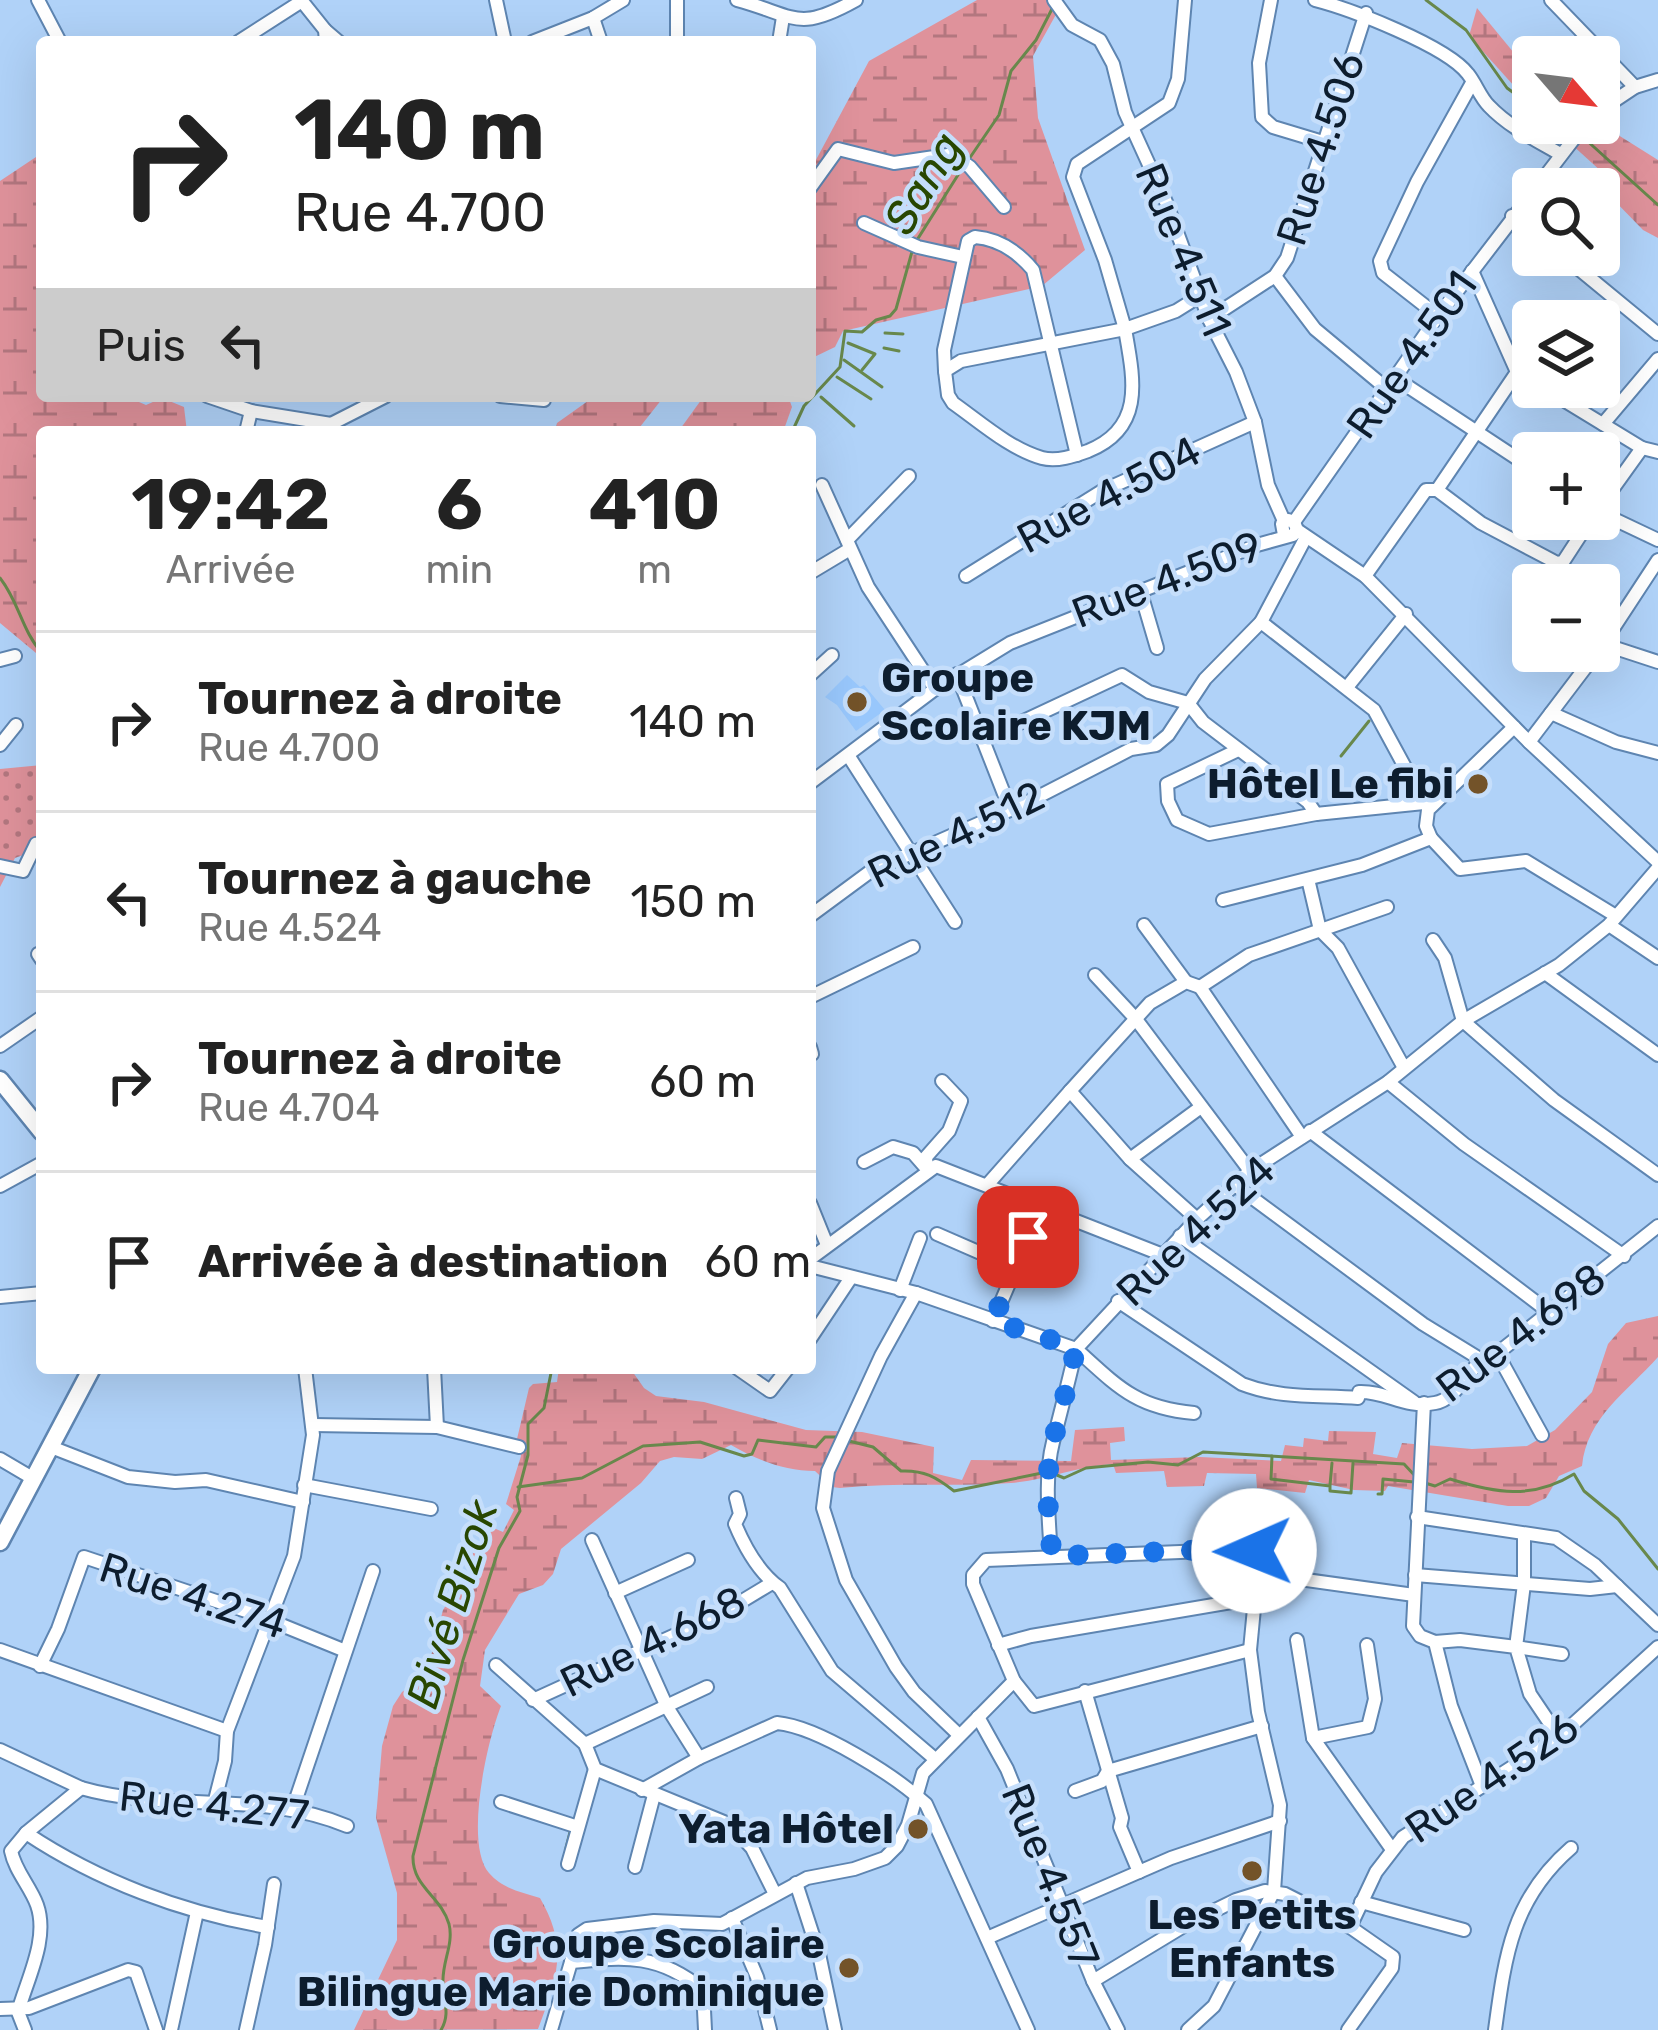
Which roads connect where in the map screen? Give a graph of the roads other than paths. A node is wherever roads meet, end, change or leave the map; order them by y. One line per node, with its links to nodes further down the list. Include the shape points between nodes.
1 (38, 0): 16 (street)
2 (496, 0): 19 (street)
3 (623, 0): 15 (street)
4 (676, 0): 22 (street)
5 (737, 0): 13 (street)
6 (856, 0): 13 (street, via 817,20)
7 (1054, 0): 27 (street, Rue 4.511, via 1072,25 1103,44)
8 (1185, 0): 27 (street, via 1172,97)
9 (1271, 0): 28 (street, via 1259,63 1262,117)
10 (1315, 0): 14 (street)
11 (1551, 0): 25 (street)
12 (302, 1): 17 (street); 18 (street)
13 (777, 9)
14 (1366, 14): 24 (street); 28 (street, Rue 4.506)
15 (593, 18): 20 (street); 21 (street)
16 (57, 36)
17 (247, 36)
18 (326, 36)
19 (504, 36)
20 (547, 36)
21 (599, 36)
22 (677, 36)
23 (1658, 80): 25 (street)
24 (1472, 82): 30 (street, via 1510,124); 41 (street, via 1380,262 1383,273)
25 (1636, 87): 26 (street)
26 (1620, 97)
27 (1131, 128): 40 (street, Rue 4.511); 43 (street, via 1077,164 1073,177)
28 (1325, 143): 38 (street, Rue 4.506)
29 (1568, 144): 30 (street, Rue 4.501)
30 (1560, 154): 31 (street, Rue 4.501)
31 (1549, 168)
32 (816, 180): 33 (street, via 838,149 894,163 948,155 965,162)
33 (1004, 207)
34 (1512, 216): 37 (street, Rue 4.501)
35 (863, 223): 36 (street)
36 (963, 256): 45 (street, via 968,241 983,237 1024,258 1039,285); 48 (street)
37 (1472, 271): 41 (street, Rue 4.501); 47 (street)
38 (1275, 276): 42 (street, Rue 4.506); 50 (street, via 1321,335)
39 (1588, 276): 44 (street)
40 (1200, 296): 42 (street, Rue 4.511); 43 (street)
41 (1438, 316): 50 (street, Rue 4.501)
42 (1209, 319): 55 (street, Rue 4.511)
43 (1125, 329): 45 (street); 63 (street, via 1130,412 1109,442)
44 (1658, 334)
45 (1051, 344): 48 (street); 63 (street)
46 (1658, 359): 56 (street)
47 (1512, 363)
48 (945, 371): 63 (street, via 953,403 1024,451 1051,460)
49 (1512, 378): 60 (street)
50 (1391, 383): 60 (street); 70 (street, Rue 4.501)
51 (225, 402): 54 (street)
52 (376, 402): 59 (street)
53 (1577, 408): 56 (street)
54 (251, 411): 57 (street); 58 (street)
55 (1255, 422): 70 (street, Rue 4.511, via 1268,484); 78 (street, Rue 4.504, via 1102,491)
56 (1603, 424): 61 (street)
57 (247, 426)
58 (323, 426)
59 (336, 426)
60 (1478, 432): 64 (street); 68 (street)
61 (1642, 448): 62 (street); 66 (street)
62 (1658, 452)
63 (1077, 455)
64 (1512, 455)
65 (909, 476): 75 (street)
66 (1620, 480)
67 (822, 485): 75 (street)
68 (1437, 490): 71 (street); 79 (street, via 1426,490)
69 (1620, 521): 74 (street)
70 (1293, 529): 79 (street, Rue 4.509); 80 (street, Rue 4.509); 83 (street, Rue 4.501)
71 (1512, 539)
72 (1513, 540): 73 (street, via 1557,563)
73 (1577, 540)
74 (1658, 540)
75 (849, 544): 77 (street); 92 (street)
76 (1658, 560): 82 (street)
77 (816, 569)
78 (966, 576)
79 (1365, 576): 81 (street, Rue 4.509)
80 (1140, 590): 84 (street); 90 (street, Rue 4.509, via 1010,643)
81 (1406, 614): 91 (street); 96 (street, Rue 4.509)
82 (1620, 618)
83 (1261, 622): 91 (street); 93 (street, Rue 4.512)
84 (1157, 648)
85 (1620, 653): 87 (street)
86 (832, 655): 88 (street)
87 (1658, 662)
88 (816, 670)
89 (1582, 672): 94 (street)
90 (957, 674): 92 (street, Rue 4.509); 97 (street)
91 (1348, 686): 104 (street, via 1380,719)
92 (935, 689): 102 (street, Rue 4.509)
93 (1188, 703): 97 (street, via 1118,675); 100 (street); 105 (street, Rue 4.512, via 1156,745 1131,748)
94 (1551, 713): 98 (street); 101 (street)
95 (16, 725): 99 (street)
96 (1514, 728): 98 (street, Rue 4.509); 104 (street)
97 (983, 740): 105 (street)
98 (1529, 742): 110 (street, Rue 4.509)
99 (0, 746)
100 (1238, 750): 106 (street); 106 (street, via 1167,784 1177,820 1209,834)
101 (1658, 753)
102 (848, 754): 103 (street, Rue 4.509); 109 (street)
103 (816, 778)
104 (1426, 806): 106 (street); 107 (street)
105 (1010, 809): 109 (street, Rue 4.512)
106 (1316, 814)
107 (1431, 838): 112 (street); 116 (street, via 1460,869 1526,861)
108 (36, 844): 111 (street, via 23,871)
109 (912, 855): 115 (street, Rue 4.512, via 871,872); 117 (street)
110 (1658, 865): 116 (street, Rue 4.524)
111 (0, 866)
112 (1309, 879): 113 (street); 119 (street)
113 (1223, 900)
114 (1387, 907): 119 (street)
115 (816, 912)
116 (1612, 921): 122 (street); 123 (street, Rue 4.524)
117 (956, 922)
118 (1144, 925): 125 (street)
119 (1320, 930): 125 (street); 132 (street)
120 (1433, 940): 129 (street)
121 (913, 947): 126 (street)
122 (1658, 958)
123 (1545, 973): 129 (street, Rue 4.524); 131 (street)
124 (1094, 975): 127 (street)
125 (1193, 985): 127 (street); 139 (street)
126 (816, 994)
127 (1135, 1018): 136 (street); 137 (street)
128 (36, 1021): 130 (street)
129 (1462, 1021): 132 (street, Rue 4.524); 145 (street)
130 (0, 1046)
131 (1658, 1055)
132 (1403, 1066): 135 (street, Rue 4.524)
133 (0, 1080): 138 (highway)
134 (942, 1081): 143 (street, via 961,1101 926,1157)
135 (1388, 1082): 139 (street, Rue 4.524); 159 (street)
136 (1070, 1091): 140 (street); 146 (street)
137 (1201, 1107): 140 (street); 144 (street)
138 (36, 1124)
139 (1306, 1134): 144 (street, Rue 4.524); 168 (street)
140 (1130, 1159): 151 (street)
141 (864, 1162): 143 (street, via 893,1147)
142 (36, 1166): 148 (street)
143 (927, 1169): 146 (street, via 944,1166); 156 (street)
144 (1250, 1171): 147 (street, Rue 4.524)
145 (1658, 1175)
146 (988, 1184): 149 (street)
147 (1235, 1185): 151 (street, Rue 4.524); 172 (street, via 1423,1324)
148 (0, 1186)
149 (1042, 1206): 157 (street); 161 (street)
150 (816, 1217): 156 (street)
151 (1196, 1219): 154 (street, Rue 4.524)
152 (1658, 1226): 159 (street, Rue 4.698)
153 (937, 1234): 161 (street)
154 (1180, 1237): 157 (street, Rue 4.524); 178 (street)
155 (920, 1238): 163 (street)
156 (827, 1244): 158 (street)
157 (1163, 1255): 167 (street, Rue 4.524)
158 (816, 1256)
159 (1624, 1256): 168 (street, Rue 4.698)
160 (816, 1265): 162 (street)
161 (1015, 1268): 169 (street)
162 (850, 1279): 163 (street); 170 (street)
163 (900, 1290): 164 (street)
164 (916, 1293): 169 (street); 230 (street, via 828,1471 823,1508 846,1580 896,1666)
165 (36, 1294): 166 (street)
166 (0, 1297)
167 (1118, 1301): 171 (street, Rue 4.524); 178 (street, Rue 4.698, via 1261,1391 1358,1398 1374,1392)
168 (1549, 1312): 172 (street, Rue 4.698)
169 (993, 1321): 171 (street)
170 (816, 1330)
171 (1076, 1348): 179 (street, via 1144,1404); 196 (street, via 1053,1443)
172 (1487, 1358): 178 (street, Rue 4.698, via 1444,1400); 182 (street, via 1504,1366)
173 (89, 1374): 183 (highway)
174 (306, 1374): 180 (street)
175 (434, 1374): 181 (street)
176 (745, 1374): 177 (street, via 770,1391)
177 (783, 1374)
178 (1420, 1403): 192 (street)
179 (1194, 1413)
180 (313, 1425): 181 (street); 187 (street)
181 (437, 1427): 184 (street)
182 (1542, 1435)
183 (51, 1447): 186 (highway); 189 (street, via 128,1477 206,1480)
184 (518, 1447)
185 (0, 1459): 186 (street)
186 (34, 1479): 191 (highway)
187 (304, 1485): 189 (street); 190 (street)
188 (736, 1498): 201 (street, via 735,1524)
189 (303, 1502): 207 (street, via 294,1556)
190 (430, 1509)
191 (6, 1514): 195 (highway)
192 (1418, 1517): 193 (street); 200 (street)
193 (1524, 1534): 202 (street); 203 (street, via 1556,1538)
194 (592, 1540): 204 (street)
195 (0, 1542)
196 (1052, 1556): 199 (street, via 1250,1548); 211 (street, via 986,1560 973,1575)
197 (688, 1560): 204 (street)
198 (373, 1570): 217 (street)
199 (1256, 1573): 205 (street); 206 (street)
200 (1415, 1575): 202 (street); 205 (street)
201 (772, 1583): 215 (street, Rue 4.668); 236 (street, via 832,1671)
202 (1524, 1585): 203 (street); 213 (street)
203 (1617, 1586): 208 (street)
204 (615, 1593): 215 (street)
205 (1414, 1595): 210 (street, via 1415,1633)
206 (1255, 1598): 211 (street); 218 (street)
207 (269, 1619): 217 (street, Rue 4.274); 221 (street, Rue 4.274, via 84,1558); 229 (street)
208 (1658, 1625)
209 (1297, 1640): 232 (street)
210 (1435, 1642): 213 (street); 239 (street)
211 (998, 1645): 222 (street)
212 (1367, 1645): 232 (street, via 1375,1699 1368,1727)
213 (1516, 1647): 219 (street); 231 (street, via 1530,1694)
214 (1658, 1647): 231 (street, Rue 4.526)
215 (642, 1648): 225 (street, Rue 4.668); 226 (street)
216 (0, 1650): 221 (street)
217 (344, 1650): 246 (street)
218 (1250, 1650): 224 (street); 228 (street)
219 (1562, 1654)
220 (496, 1665): 225 (street)
221 (40, 1666): 229 (street)
222 (1014, 1681): 224 (street, via 1032,1706); 227 (street)
223 (707, 1687): 226 (street)
224 (1085, 1691): 238 (street)
225 (533, 1700): 233 (street)
226 (667, 1707): 233 (street); 235 (street)
227 (979, 1720): 230 (street); 261 (street, Rue 4.557)
228 (1262, 1726): 238 (street); 247 (street)
229 (227, 1731): 245 (street)
230 (959, 1735): 236 (street)
231 (1558, 1737): 239 (street, Rue 4.526)
232 (1312, 1738): 251 (street)
233 (585, 1744): 237 (street)
234 (0, 1750): 240 (street, Rue 4.277)
235 (699, 1758): 242 (street); 243 (street, via 762,1727 787,1724)
236 (934, 1759): 243 (street)
237 (595, 1769): 242 (street); 249 (street)
238 (1108, 1771): 241 (street); 255 (street)
239 (1482, 1786): 251 (street, Rue 4.526)
240 (81, 1788): 245 (street, Rue 4.277); 250 (street)
241 (1075, 1791)
242 (648, 1792): 254 (street); 259 (street, via 743,1834)
243 (914, 1792): 257 (street, via 908,1826 885,1858); 267 (street)
244 (501, 1802): 249 (street)
245 (214, 1804): 246 (street, Rue 4.277)
246 (293, 1808): 248 (street, Rue 4.277)
247 (1280, 1821): 255 (street); 258 (street)
248 (347, 1826)
249 (578, 1827): 253 (street)
250 (26, 1833): 262 (street, via 81,1866); 271 (street, via 11,1856 41,1922)
251 (1391, 1848): 260 (street, Rue 4.526)
252 (1571, 1848): 284 (street, via 1526,1902 1506,1954)
253 (568, 1864)
254 (635, 1867)
255 (1138, 1872): 261 (street)
256 (274, 1883): 264 (street)
257 (796, 1883): 259 (street); 279 (street)
258 (1274, 1891): 265 (street); 269 (street, via 1203,1916); 282 (street, via 1214,2006)
259 (775, 1894): 263 (street)
260 (1361, 1902): 265 (street, Rue 4.526); 266 (street)
261 (1064, 1904): 267 (street); 269 (street, Rue 4.557)
262 (196, 1912): 264 (street); 274 (street)
263 (732, 1918): 268 (street, via 587,1929); 278 (street)
264 (268, 1927): 275 (street)
265 (1350, 1927): 283 (street, via 1393,1961)
266 (1465, 1930)
267 (987, 1938): 280 (street)
268 (571, 1962): 276 (street); 277 (street, via 637,1956 661,1965 703,1990)
269 (1093, 1981): 281 (street, Rue 4.557)
270 (0, 2009): 271 (street)
271 (18, 2012): 272 (street); 273 (street, via 133,1970)
272 (25, 2030)
273 (156, 2030)
274 (171, 2030)
275 (246, 2030)
276 (550, 2030)
277 (705, 2030)
278 (770, 2030)
279 (835, 2030)
280 (1028, 2030)
281 (1118, 2030)
282 (1188, 2030)
283 (1348, 2030)
284 (1495, 2030)

